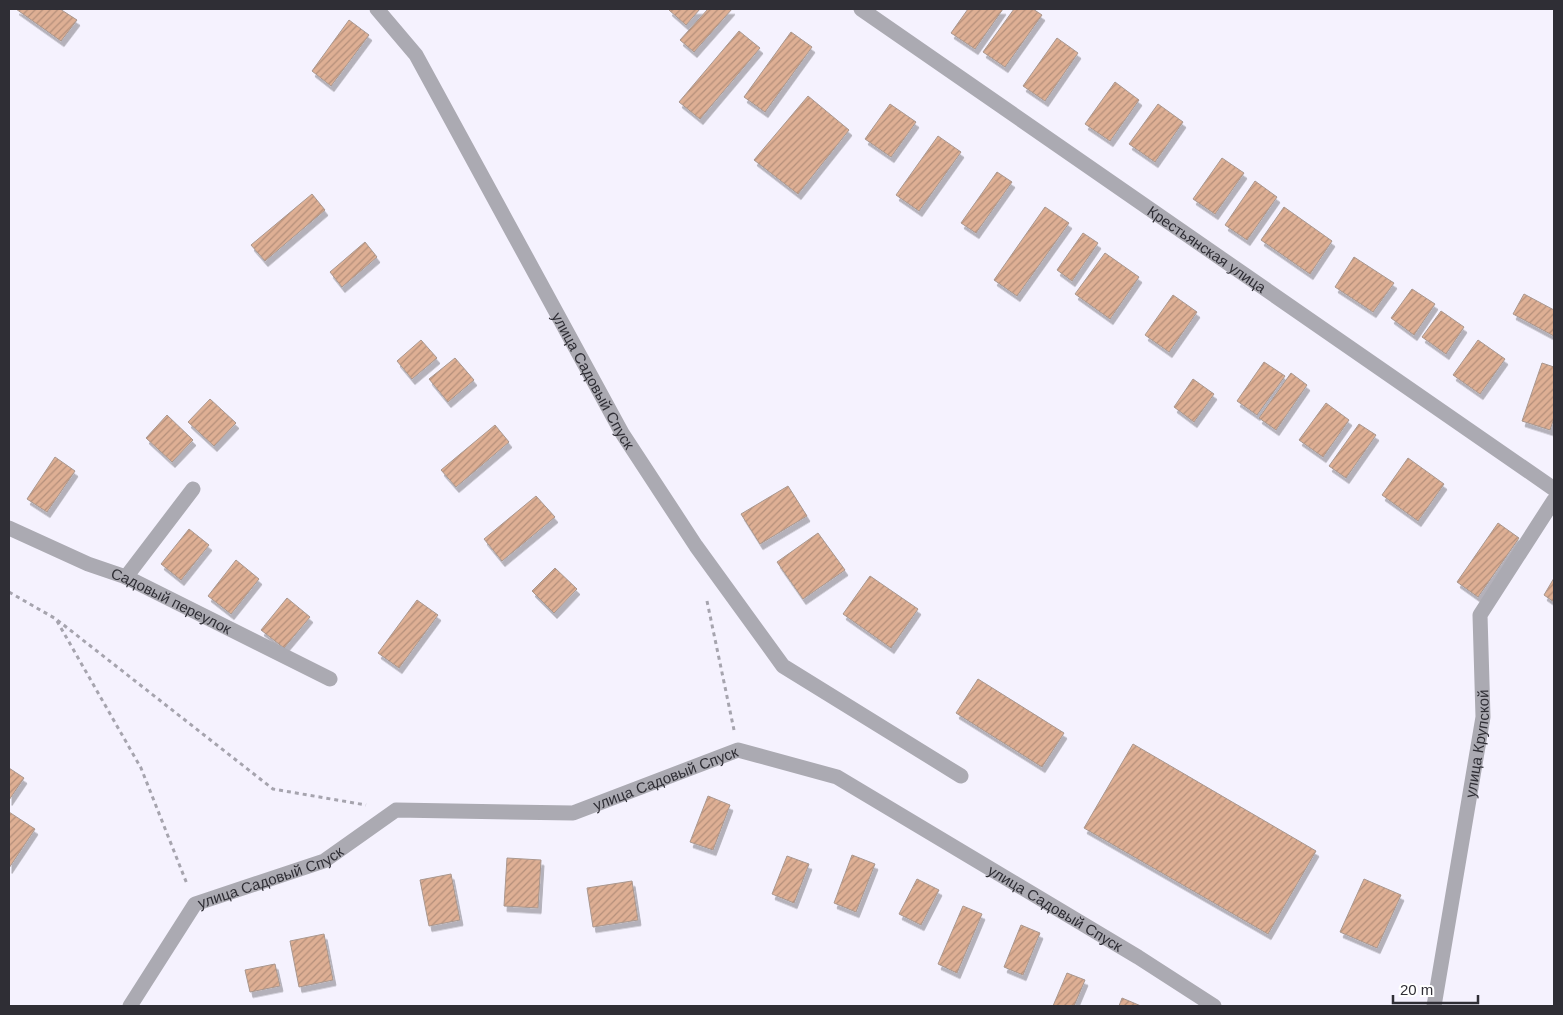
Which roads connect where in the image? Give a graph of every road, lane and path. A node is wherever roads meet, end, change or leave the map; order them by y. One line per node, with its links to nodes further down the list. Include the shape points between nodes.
1 (377, 9): 13 (street, улица Садовый Спуск, via 416,55 622,433 696,546 783,666)
2 (862, 9): 4 (street, Крестьянская улица)
3 (193, 489): 7 (street)
4 (1554, 489)
5 (1554, 500): 18 (street, улица Крупской, via 1480,615 1483,717)
6 (9, 528): 7 (street, Садовый переулок)
7 (126, 578): 11 (street, Садовый переулок)
8 (9, 592): 10 (path)
9 (706, 595): 12 (path)
10 (56, 619): 14 (path, via 273,789); 15 (path, via 141,768)
11 (330, 678)
12 (738, 750): 14 (street, улица Садовый Спуск, via 573,813); 17 (street, улица Садовый Спуск, via 837,777)
13 (961, 776)
14 (396, 810): 15 (street, улица Садовый Спуск, via 324,862)
15 (195, 904): 16 (street, улица Садовый Спуск)
16 (130, 1006)
17 (1214, 1006)
18 (1434, 1006)

